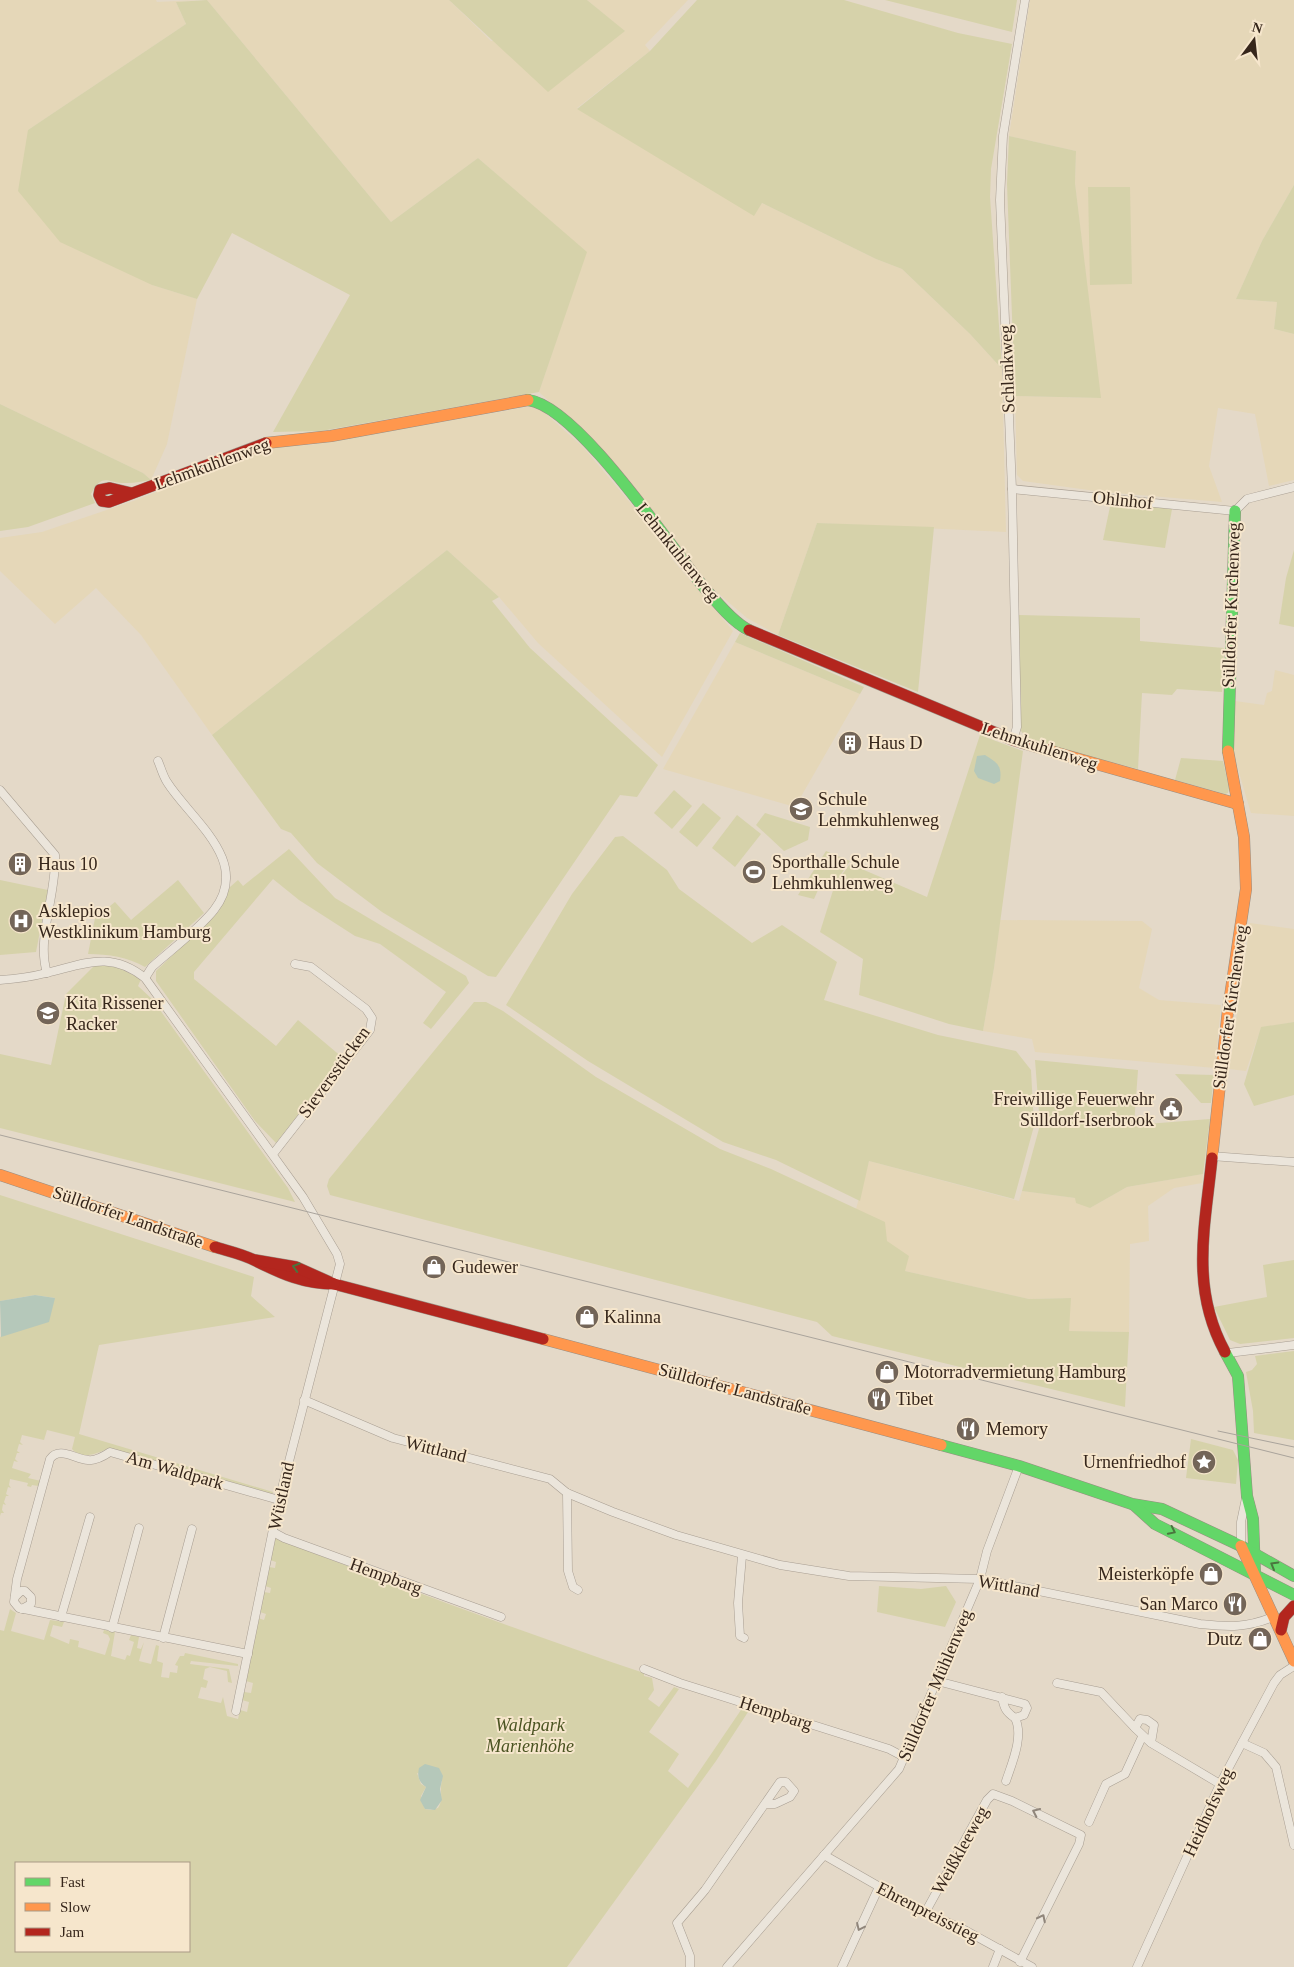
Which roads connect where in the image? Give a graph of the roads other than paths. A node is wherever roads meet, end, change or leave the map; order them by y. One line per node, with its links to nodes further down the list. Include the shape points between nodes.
1 (1025, 0): 3 (street, Schlankweg, via 1000,168)
2 (1294, 487): 5 (street, via 1247,499)
3 (1012, 489): 5 (street, Ohlnhof); 6 (street, Schlankweg, via 1017,727)
4 (130, 493): 6 (street, Lehmkuhlenweg, via 269,442 331,436 538,401 602,458 712,596 742,627)
5 (1235, 511): 9 (street, Sülldorfer Kirchenweg, via 1226,737)
6 (1013, 740): 9 (street, Lehmkuhlenweg)
7 (158, 761): 12 (street, via 166,781 220,852 227,879 214,910 152,967)
8 (0, 790): 11 (street, via 55,855 43,951)
9 (1238, 804): 15 (street, Sülldorfer Kirchenweg, via 1244,837 1246,889)
10 (295, 964): 14 (street, Sieversstücken, via 311,967 366,1009 372,1018 370,1030)
11 (46, 973): 12 (street, via 102,960 121,964); 13 (street)
12 (145, 978): 14 (street)
13 (0, 980)
14 (273, 1154): 18 (street, via 314,1212 337,1254 340,1264)
15 (1211, 1156): 16 (street); 20 (street, Sülldorfer Kirchenweg, via 1202,1271 1207,1310 1219,1341)
16 (1294, 1162)
17 (0, 1176): 18 (street, Sülldorfer Landstraße, via 255,1260 284,1263 317,1273)
18 (334, 1284): 21 (street, Wüstland); 22 (street, Sülldorfer Landstraße)
19 (1294, 1345): 20 (street)
20 (1228, 1353): 24 (street, Sülldorfer Kirchenweg, via 1239,1384)
21 (304, 1400): 23 (street, Wittland, via 393,1438 550,1479); 25 (street, Wüstland)
22 (1019, 1466): 26 (street, Sülldorfer Landstraße); 36 (street, Sülldorfer Mühlenweg, via 987,1551)
23 (568, 1493): 33 (street, Wittland, via 676,1535); 37 (street, via 568,1570 573,1587)
24 (1247, 1496): 31 (street, Sülldorfer Kirchenweg, via 1241,1522); 32 (street, Sülldorfer Kirchenweg, via 1253,1519)
25 (279, 1500): 30 (street, Wüstland); 38 (street, Am Waldpark, via 110,1452 89,1461 59,1452 50,1459 17,1579)
26 (1132, 1504): 31 (street, Sülldorfer Landstraße, via 1162,1509); 34 (street, Sülldorfer Landstraße, one-way to 34, via 1155,1524)
27 (90, 1517): 44 (street)
28 (139, 1528): 47 (street)
29 (192, 1529): 49 (street)
30 (273, 1532): 45 (street, Hempbarg); 51 (street, Wüstland)
31 (1241, 1546): 32 (street, Sülldorfer Landstraße); 34 (street, Sülldorfer Kirchenweg)
32 (1255, 1554): 34 (street, Sülldorfer Kirchenweg); 35 (street, Sülldorfer Landstraße, one-way to 32)
33 (742, 1556): 36 (street, Wittland, via 850,1576); 50 (street, via 738,1603 740,1636)
34 (1255, 1574): 39 (street, Sülldorfer Landstraße); 46 (street, Sülldorfer Kirchenweg)
35 (1294, 1576)
36 (980, 1579): 46 (street, Wittland, via 1200,1624 1235,1627); 55 (street, Sülldorfer Mühlenweg)
37 (578, 1590)
38 (18, 1594): 40 (street, via 29,1593); 42 (street, via 16,1605)
39 (1294, 1595)
40 (32, 1601): 42 (street); 43 (street)
41 (1294, 1606): 48 (street, via 1284,1617)
42 (22, 1608): 43 (street)
43 (43, 1614): 44 (street)
44 (61, 1617): 47 (street)
45 (501, 1617)
46 (1273, 1617): 48 (street, Sülldorfer Kirchenweg)
47 (112, 1628): 49 (street)
48 (1281, 1630): 52 (street, Sülldorfer Kirchenweg)
49 (163, 1638): 51 (street)
50 (744, 1638)
51 (248, 1654): 58 (street, Wüstland)
52 (1294, 1661)
53 (1294, 1666): 63 (street, Heidhofsweg, via 1274,1683)
54 (644, 1670): 64 (street, Hempbarg, via 888,1749)
55 (937, 1681): 57 (street); 64 (street, Sülldorfer Mühlenweg)
56 (1057, 1683): 60 (street, via 1101,1692)
57 (1002, 1697): 59 (street, via 1004,1709); 59 (street, via 1025,1704 1024,1715)
58 (236, 1711)
59 (1015, 1718): 65 (street, via 1019,1725 1016,1751)
60 (1135, 1728): 61 (street); 62 (street, via 1140,1720 1147,1720 1154,1726)
61 (1142, 1737): 62 (street); 68 (street, via 1125,1774 1106,1784)
62 (1151, 1743): 66 (street)
63 (1242, 1743): 66 (street, Heidhofsweg); 69 (street, via 1264,1753 1276,1767)
64 (906, 1758): 70 (street, Sülldorfer Mühlenweg)
65 (1006, 1781)
66 (1220, 1784): 80 (street, Heidhofsweg)
67 (766, 1804): 75 (street, via 705,1890 677,1923 690,1956)
68 (1090, 1822)
69 (1294, 1846)
70 (824, 1856): 71 (street, Ehrenpreisstieg); 76 (street, Sülldorfer Mühlenweg)
71 (879, 1887): 72 (street, Ehrenpreisstieg); 77 (street, one-way to 77)
72 (925, 1913): 73 (street, Ehrenpreisstieg); 74 (street, Weißkleeweg, one-way to 72, via 1081,1835 993,1794)
73 (1000, 1949): 74 (street, Ehrenpreisstieg); 78 (street)
74 (1020, 1962): 79 (street, Ehrenpreisstieg)
75 (690, 1967)
76 (727, 1967)
77 (842, 1967)
78 (993, 1967)
79 (1032, 1967)
80 (1137, 1967)

